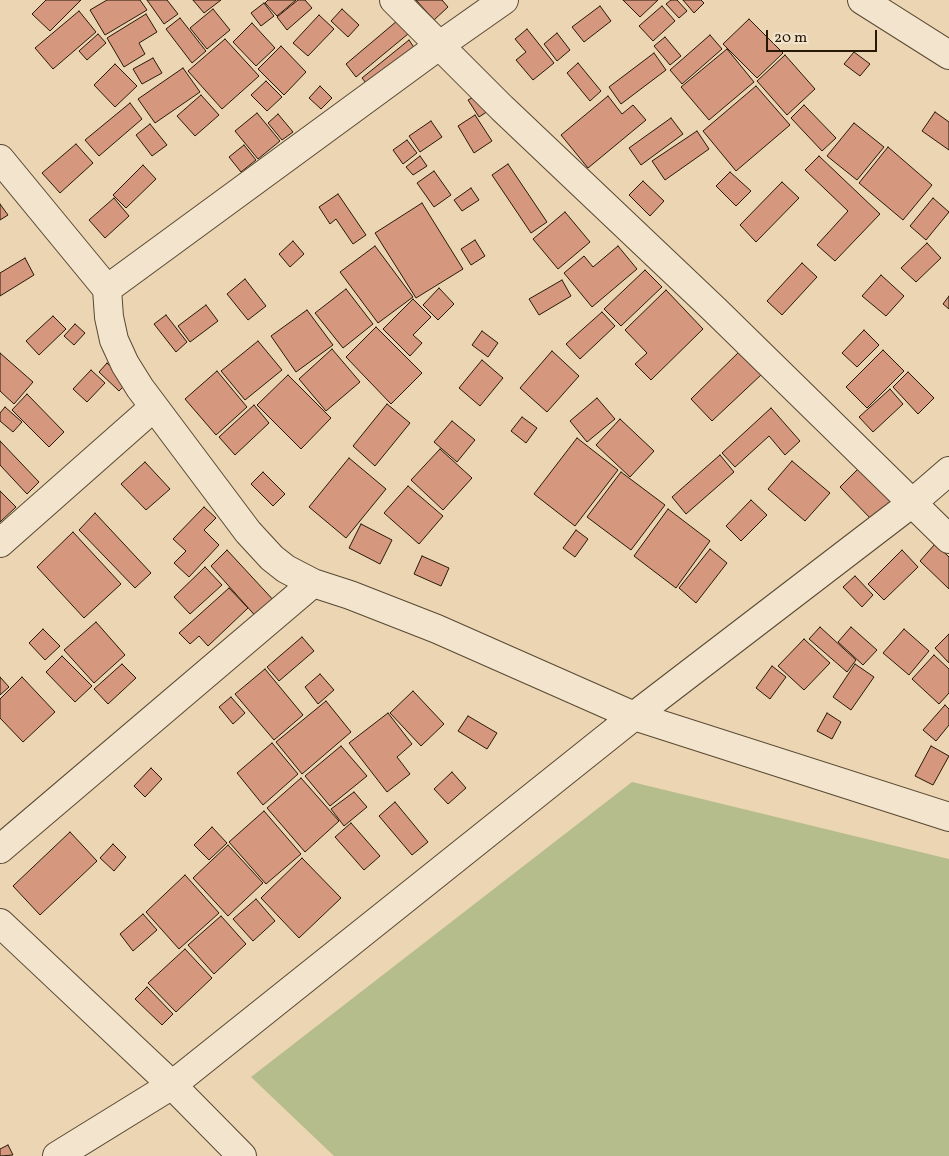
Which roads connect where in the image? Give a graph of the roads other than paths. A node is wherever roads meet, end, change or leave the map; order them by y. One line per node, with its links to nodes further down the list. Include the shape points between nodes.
1 (394, 0): 4 (street)
2 (504, 0): 4 (street)
3 (862, 0): 5 (street)
4 (440, 45): 7 (street); 10 (street)
5 (949, 55)
6 (0, 159): 7 (street)
7 (107, 289): 8 (street, via 114,340 130,372)
8 (154, 407): 12 (street); 13 (street, via 248,532 272,558)
9 (949, 471): 10 (street)
10 (912, 503): 11 (street); 14 (street)
11 (949, 539)
12 (0, 543)
13 (313, 584): 14 (street, via 436,629); 16 (street)
14 (634, 716): 15 (street); 18 (street)
15 (949, 816)
16 (0, 849)
17 (0, 923): 18 (street)
18 (172, 1085): 19 (street); 20 (street)
19 (57, 1156)
20 (242, 1156)

